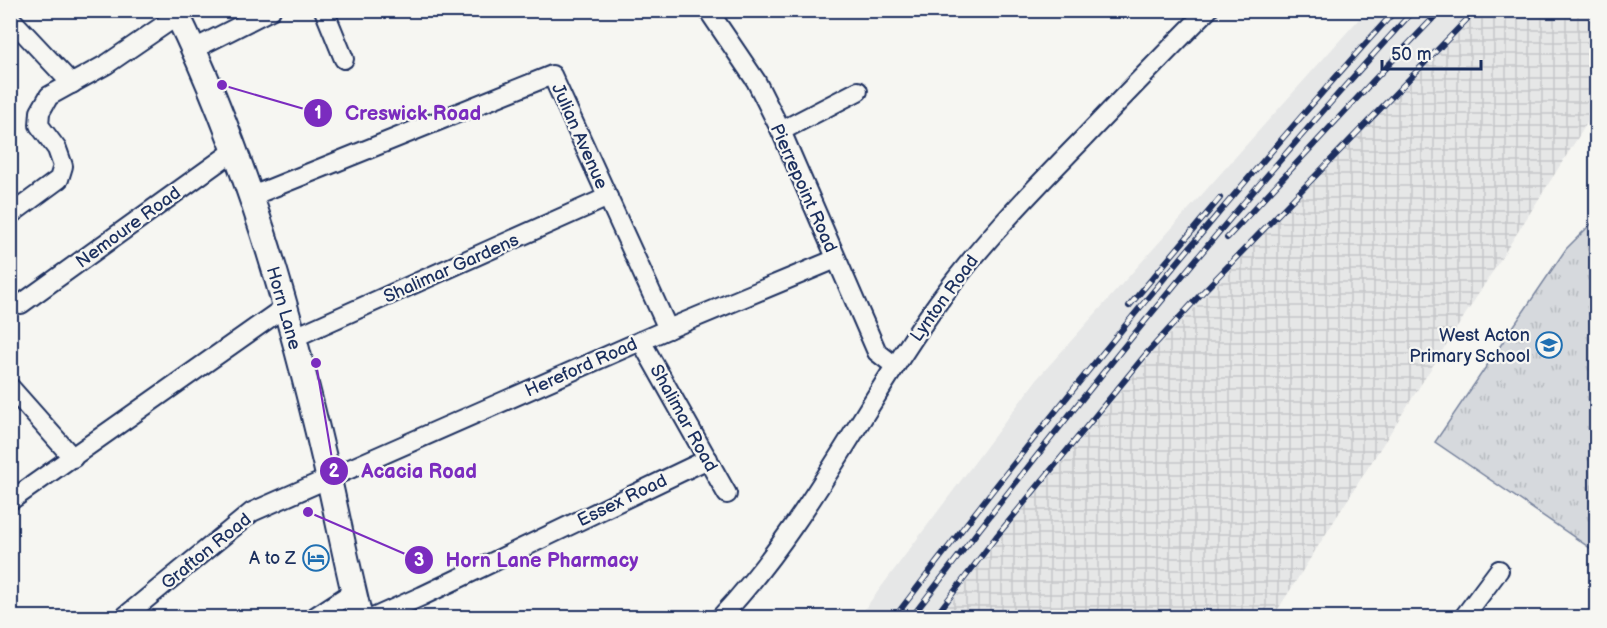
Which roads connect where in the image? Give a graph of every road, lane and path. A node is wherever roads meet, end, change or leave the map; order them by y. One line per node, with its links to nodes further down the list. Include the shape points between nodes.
1 (271, 10): 7 (street)
2 (324, 10): 8 (street)
3 (708, 10): 11 (street, Pierrepoint Road, via 756,81)
4 (1208, 10): 22 (street, Lynton Road, via 1009,214 937,304)
5 (176, 14): 7 (main road, Horn Lane); 9 (street)
6 (10, 18): 9 (street)
7 (194, 49): 12 (main road, Horn Lane)
8 (344, 59)
9 (72, 84): 15 (street, via 49,96 40,112 39,125 57,149 63,166 59,179)
10 (858, 91): 11 (street)
11 (781, 131): 16 (street, Pierrepoint Road)
12 (235, 150): 13 (main road, Horn Lane); 17 (street, Nemoure Road)
13 (252, 196): 14 (street, Julian Avenue, via 552,75); 18 (main road, Horn Lane)
14 (608, 197): 19 (street, Julian Avenue); 20 (street, Shalimar Gardens)
15 (10, 215)
16 (836, 259): 19 (street, Hereford Road); 22 (street, Pierrepoint Road, via 877,352)
17 (21, 304)
18 (285, 308): 20 (main road, Horn Lane); 24 (street)
19 (668, 329): 21 (street, Hereford Road)
20 (293, 338): 26 (main road, Horn Lane)
21 (641, 341): 25 (street, Shalimar Road); 26 (street, Hereford Road)
22 (895, 366): 35 (street, Lynton Road, via 802,515)
23 (10, 387): 24 (street)
24 (73, 458): 28 (street)
25 (708, 459): 27 (street, Shalimar Road); 34 (street, Essex Road)
26 (328, 479): 30 (main road, Horn Lane); 31 (street, Grafton Road, via 252,512)
27 (727, 494)
28 (10, 501)
29 (1499, 570): 36 (street)
30 (353, 592): 32 (street); 33 (main road, Horn Lane)
31 (123, 618)
32 (313, 618)
33 (360, 618)
34 (373, 618)
35 (720, 618)
36 (1463, 618)

